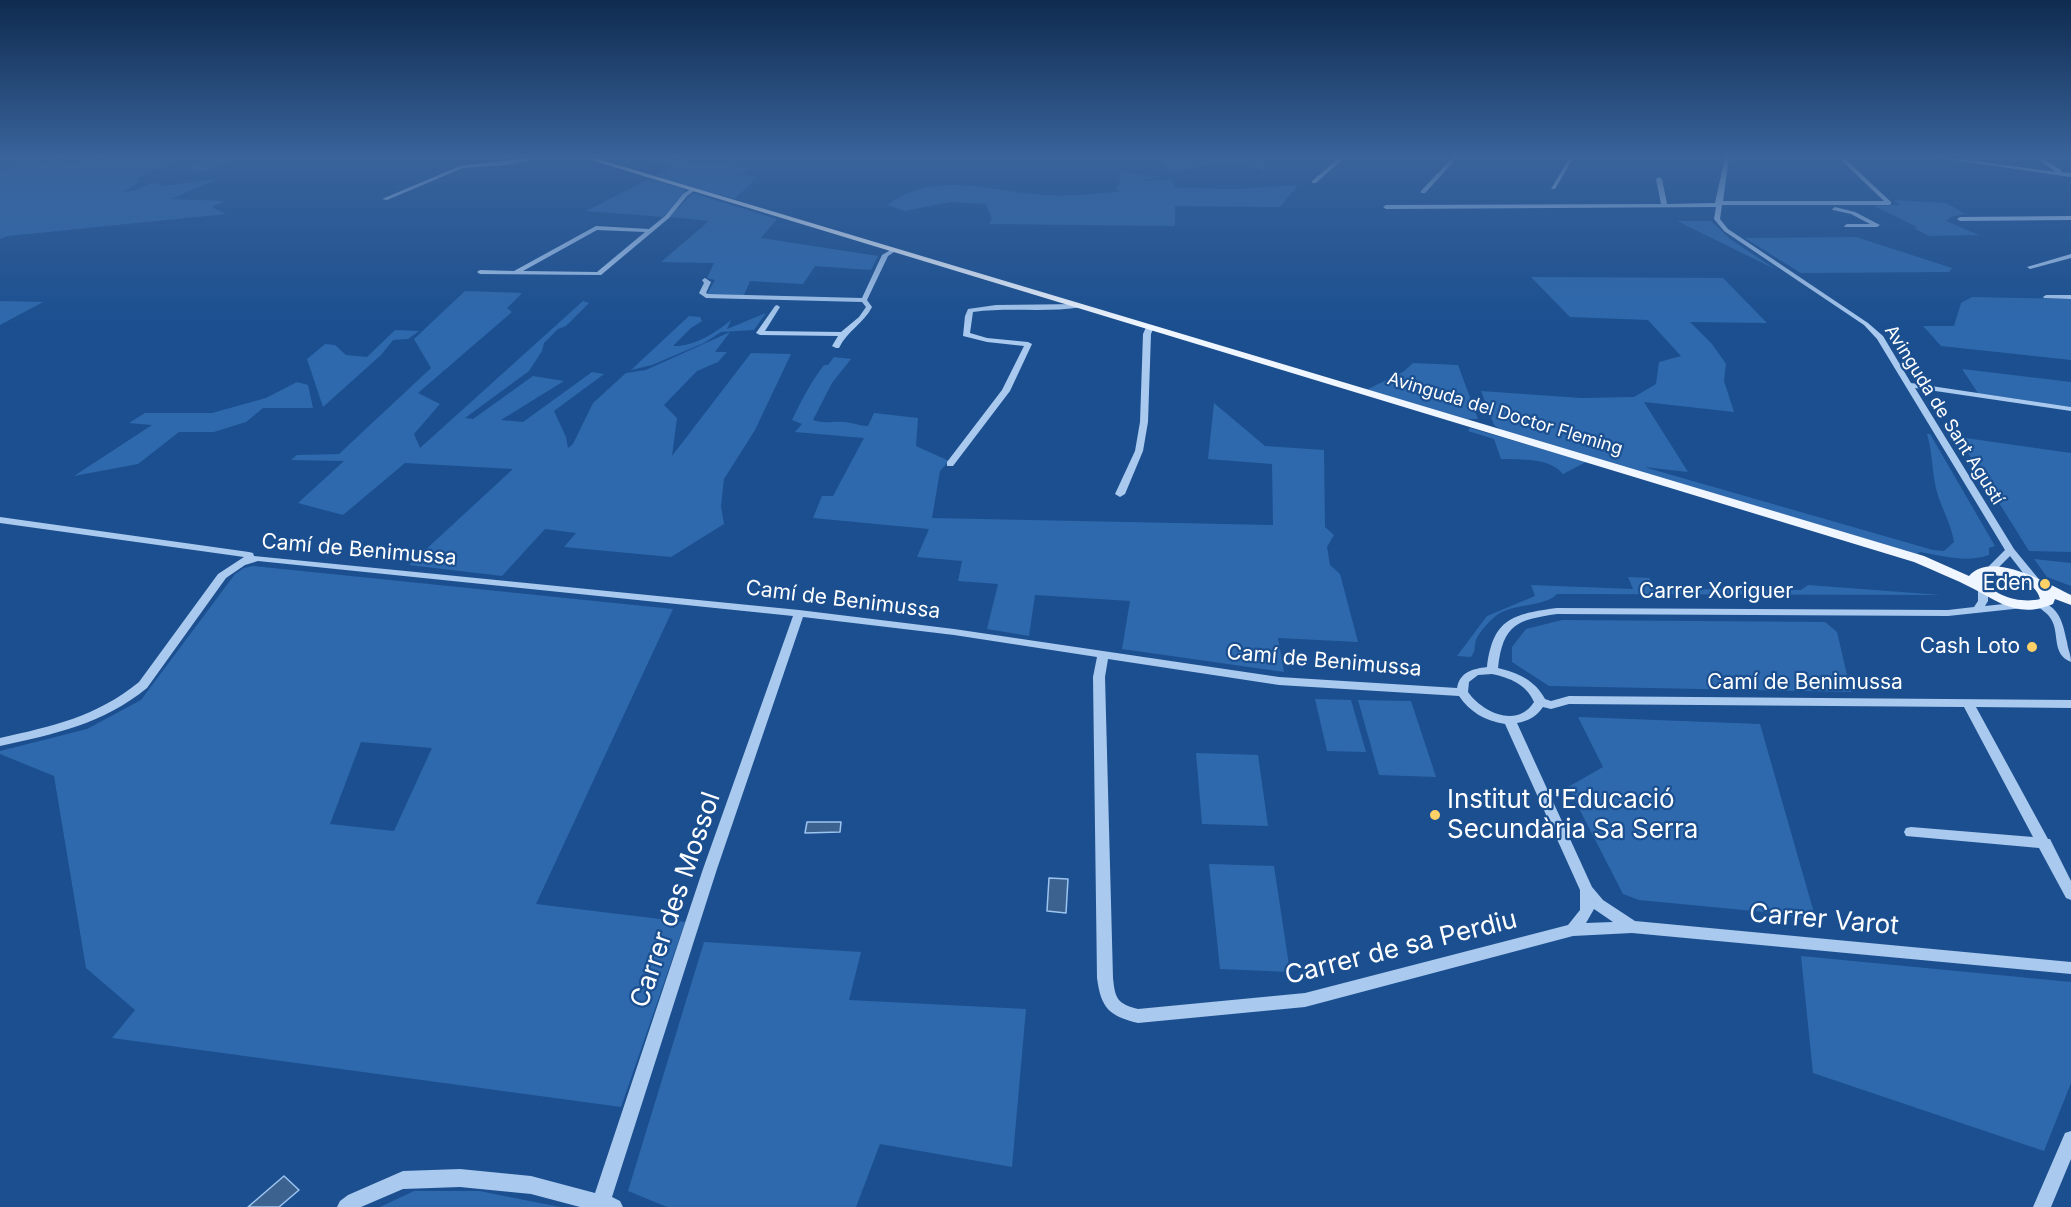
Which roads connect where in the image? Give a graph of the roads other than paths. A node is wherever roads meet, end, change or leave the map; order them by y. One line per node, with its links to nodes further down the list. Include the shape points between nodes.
1 (670, 213): 8 (street)
2 (771, 213): 9 (main road, Avinguda del Doctor Fleming)
3 (1717, 213): 23 (street, Avinguda de Sant Agustí, via 1726,230 1866,324 1880,338)
4 (1852, 213): 7 (street, via 1877,225)
5 (2071, 218): 6 (street)
6 (1960, 219)
7 (1847, 226)
8 (650, 231): 13 (street, via 596,228); 13 (street, via 599,274)
9 (894, 250): 17 (street, via 885,255); 18 (main road, Avinguda del Doctor Fleming)
10 (2071, 256): 11 (street)
11 (2030, 267)
12 (480, 272): 13 (street)
13 (514, 273)
14 (705, 280): 17 (street, via 708,282 702,293 706,296)
15 (2046, 297): 16 (street)
16 (2071, 297)
17 (864, 300): 21 (street, via 869,307 866,315)
18 (1080, 306): 20 (main road, Avinguda del Doctor Fleming); 25 (street, via 970,310 966,334 1028,344 1006,391)
19 (777, 308): 21 (street, via 760,333)
20 (1150, 327): 26 (street, via 1139,451); 30 (main road, Avinguda del Doctor Fleming)
21 (840, 334): 22 (street)
22 (836, 346)
23 (1909, 386): 24 (street); 28 (street, Avinguda de Sant Agustí)
24 (2071, 409)
25 (951, 464)
26 (1120, 494)
27 (0, 520): 29 (street, via 249,555)
28 (2010, 550): 30 (street); 31 (street, Avinguda de Sant Agustí)
29 (249, 560): 37 (street, Camí de Benimussa); 46 (street, Camí de Benimussa, via 222,576 143,685 127,699 108,712 72,726)
30 (1983, 579): 31 (main road, via 2019,575); 34 (main road, via 1997,597); 36 (street, via 1983,601)
31 (2039, 586): 32 (main road); 33 (main road, via 2049,597)
32 (2071, 601)
33 (2043, 604): 34 (main road); 35 (main road); 39 (street, via 2058,623 2060,646)
34 (2023, 605): 36 (street, Carrer Xoriguer)
35 (2071, 608)
36 (1977, 611): 40 (street, Carrer Xoriguer, via 1557,611 1512,622 1500,632 1493,650)
37 (800, 613): 38 (street, Camí de Benimussa); 55 (street, Carrer des Mossol, via 710,870)
38 (1103, 655): 41 (street, Camí de Benimussa, via 1279,681); 52 (street, Carrer de sa Perdiu, via 1099,677 1105,978 1107,999 1120,1012 1138,1016 1305,1000)
39 (2071, 658)
40 (1492, 670): 41 (street, via 1475,672 1464,680); 42 (street, via 1525,681 1536,691)
41 (1462, 692): 45 (street, via 1480,710)
42 (1540, 702): 43 (street, Camí de Benimussa); 45 (street, via 1536,712 1526,718)
43 (1968, 704): 44 (street, Camí de Benimussa); 48 (street)
44 (2071, 704)
45 (1509, 720): 49 (street)
46 (0, 742)
47 (1911, 832): 48 (street)
48 (2045, 843): 50 (street)
49 (1587, 890): 51 (street, Carrer Varot, via 1598,904); 52 (street, via 1587,911)
50 (2071, 894)
51 (1632, 927): 52 (street, Carrer de sa Perdiu); 53 (street, Carrer Varot)
52 (1573, 930)
53 (2071, 968)
54 (2071, 1139): 57 (street)
55 (608, 1205): 56 (street, via 531,1185 460,1178 403,1180)
56 (346, 1207)
57 (2042, 1207)

